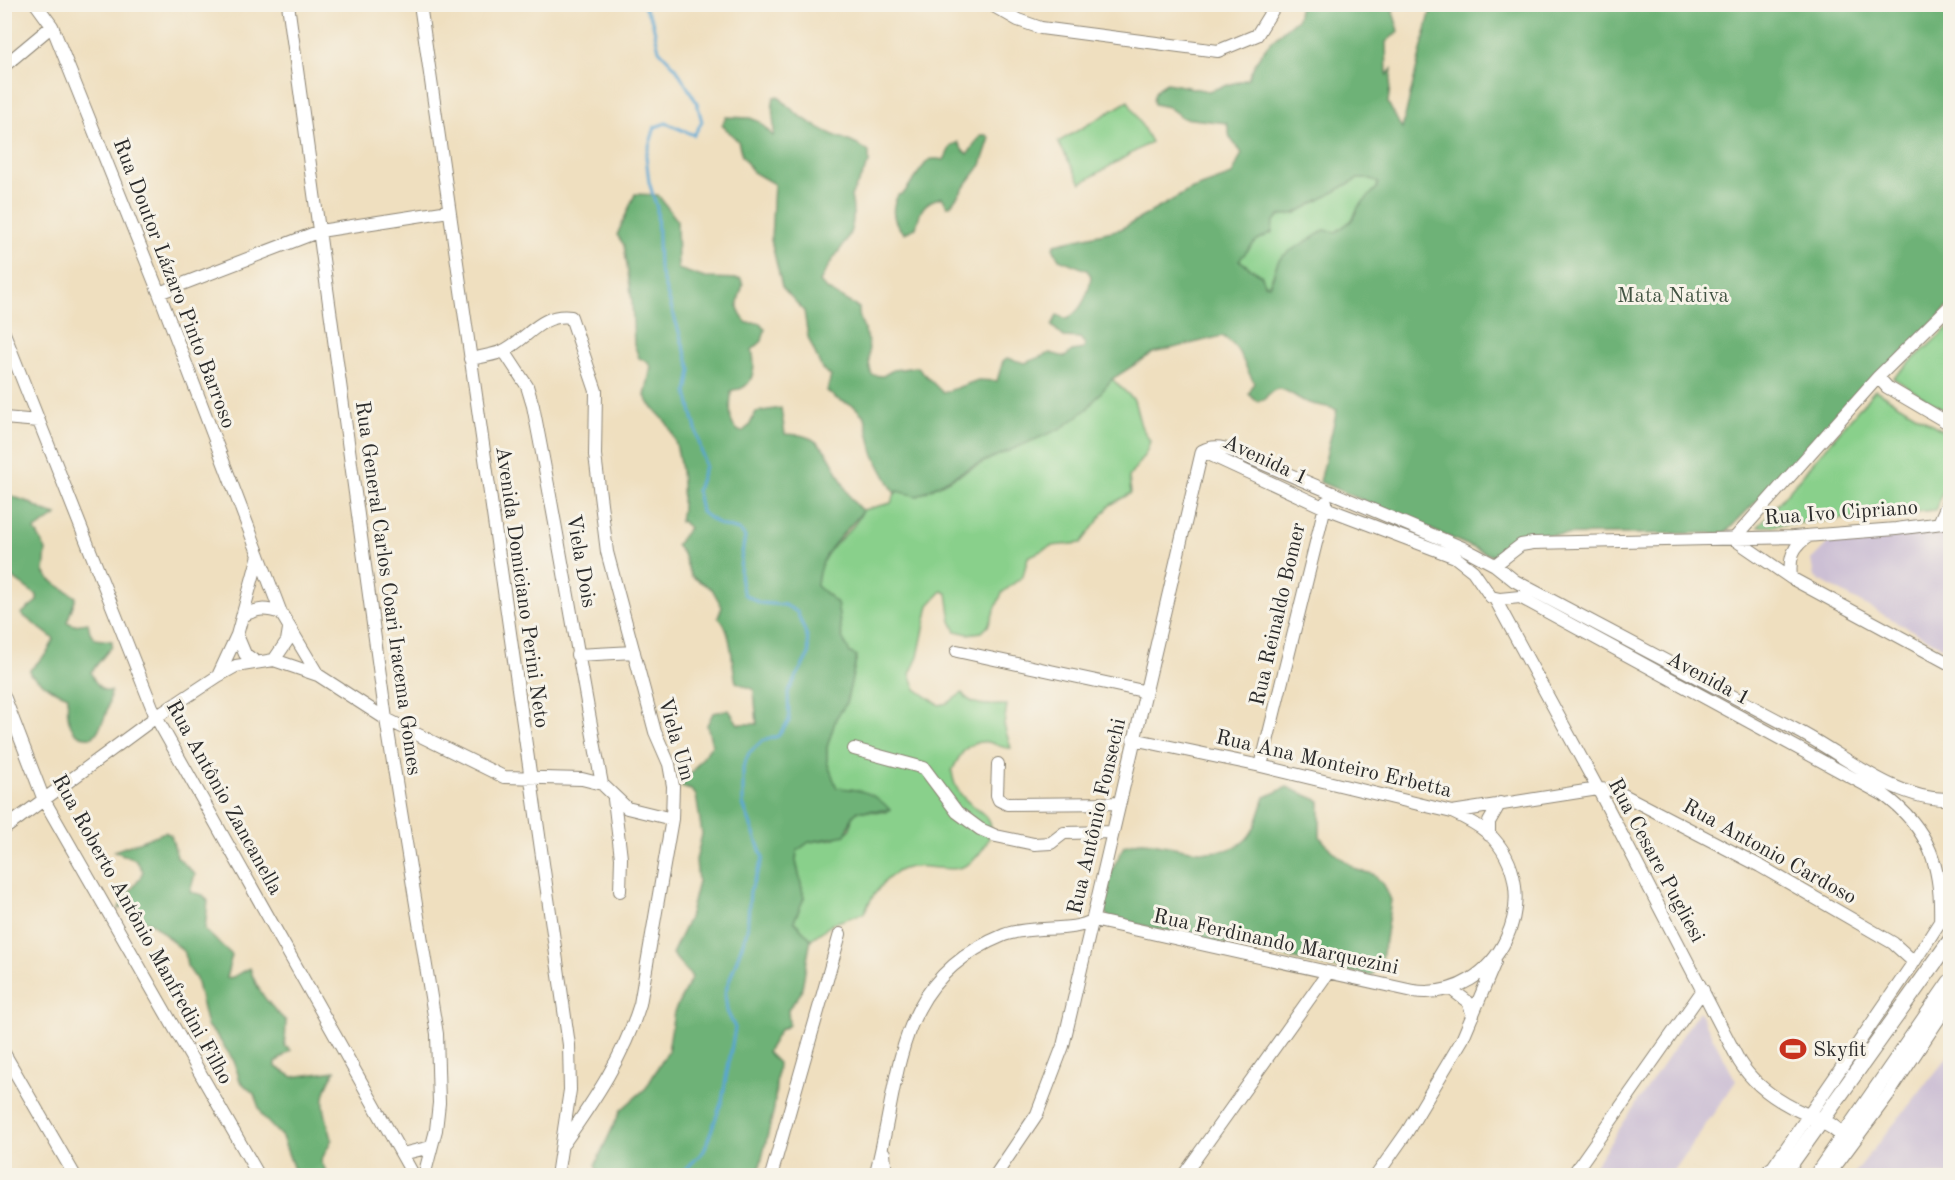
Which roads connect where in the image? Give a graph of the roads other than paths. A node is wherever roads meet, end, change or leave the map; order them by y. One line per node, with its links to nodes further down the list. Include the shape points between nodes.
1 (36, 4): 6 (street, Rua Doutor Lázaro Pinto Barroso)
2 (288, 4): 9 (street, Rua General Carlos Coari Iracema Gomes)
3 (420, 4): 8 (street, Avenida Domiciano Perini Neto)
4 (990, 4): 5 (street, via 1041,28 1218,51 1257,35)
5 (1276, 4)
6 (52, 26): 7 (street); 10 (street, Rua Doutor Lázaro Pinto Barroso)
7 (4, 66)
8 (449, 211): 9 (street); 14 (street, Avenida Domiciano Perini Neto)
9 (320, 231): 10 (street); 46 (street, Rua General Carlos Coari Iracema Gomes)
10 (159, 293): 26 (street, Rua Doutor Lázaro Pinto Barroso)
11 (1950, 306): 15 (street)
12 (4, 333): 17 (street, Rua Antônio Zancanella)
13 (504, 351): 14 (street); 36 (street, Viela Um, via 540,323 558,315 571,317 596,391 599,502 607,552); 37 (street, Viela Dois, via 527,386 533,406 564,562)
14 (470, 359): 51 (street, Avenida Domiciano Perini Neto)
15 (1878, 377): 18 (street, via 1887,387); 25 (street)
16 (4, 418): 17 (street)
17 (39, 421): 45 (street, Rua Antônio Zancanella)
18 (1950, 424)
19 (1202, 451): 20 (street, Avenida 1, via 1221,447); 22 (street, Avenida 1); 43 (street, Rua Antônio Fonsechi)
20 (1331, 493): 22 (street, Rua Reinaldo Bomer); 27 (street, Avenida 1, via 1463,548)
21 (1950, 498): 23 (street)
22 (1323, 507): 30 (street, Avenida 1, via 1455,557 1473,571 1487,594); 50 (street, Rua Reinaldo Bomer)
23 (1945, 523): 24 (street, Rua Ivo Cipriano)
24 (1810, 535): 25 (street, Rua Ivo Cipriano); 29 (street, via 1792,554)
25 (1734, 538): 27 (street, Rua Ivo Cipriano, via 1533,543 1521,545); 29 (street)
26 (259, 555): 31 (street, Rua Doutor Lázaro Pinto Barroso); 32 (street)
27 (1494, 565): 28 (street, Avenida 1)
28 (1509, 577): 30 (street, via 1510,591); 55 (street, Avenida 1, via 1889,783 1917,796)
29 (1791, 578): 40 (street)
30 (1500, 599): 53 (street, Rua Cesare Pugliesi); 67 (street, Avenida 1, via 1520,597 1895,803 1913,822 1932,854 1940,887)
31 (280, 613): 32 (street, via 267,608); 33 (street, Rua Doutor Lázaro Pinto Barroso)
32 (243, 616): 34 (street)
33 (289, 629): 38 (street); 41 (street, Rua Doutor Lázaro Pinto Barroso)
34 (237, 635): 39 (street, via 245,654); 42 (street)
35 (957, 651): 43 (street)
36 (634, 652): 37 (street); 60 (street, Viela Um, via 669,764)
37 (577, 655): 52 (street, Viela Dois)
38 (274, 660): 39 (street, Rua Doutor Lázaro Pinto Barroso); 41 (street, Rua Doutor Lázaro Pinto Barroso)
39 (256, 662): 42 (street, Rua Doutor Lázaro Pinto Barroso, via 236,666)
40 (1950, 664)
41 (318, 675): 46 (street, Rua Doutor Lázaro Pinto Barroso)
42 (218, 676): 45 (street, Rua Doutor Lázaro Pinto Barroso)
43 (1143, 691): 47 (street, Rua Antônio Fonsechi)
44 (4, 696): 56 (street, Rua Roberto Antônio Manfredini Filho)
45 (156, 717): 56 (street, Rua Doutor Lázaro Pinto Barroso); 84 (street, Rua Antônio Zancanella)
46 (386, 719): 51 (street, Rua Doutor Lázaro Pinto Barroso, via 504,777); 83 (street, Rua General Carlos Coari Iracema Gomes, via 437,1034 439,1103)
47 (1133, 739): 50 (street, Rua Ana Monteiro Erbetta); 57 (street, Rua Antônio Fonsechi)
48 (854, 749): 62 (street, via 924,768 957,812 996,836 1034,844 1051,843 1064,833)
49 (998, 764): 57 (street, via 999,800 1007,804)
50 (1261, 766): 59 (street, Rua Ana Monteiro Erbetta)
51 (532, 780): 52 (street, Rua Doutor Lázaro Pinto Barroso, via 566,777); 81 (street, Avenida Domiciano Perini Neto, via 569,1045 570,1090)
52 (602, 784): 54 (street)
53 (1598, 789): 58 (street, Rua Ana Monteiro Erbetta); 71 (street, Rua Antonio Cardoso, via 1624,793 1749,861 1893,942); 75 (street, Rua Cesare Pugliesi)
54 (614, 799): 60 (street, via 638,812); 64 (street, via 621,858)
55 (1950, 799)
56 (44, 800): 61 (street, Rua Doutor Lázaro Pinto Barroso); 87 (street, Rua Roberto Antônio Manfredini Filho)
57 (1119, 802): 62 (street, Rua Antônio Fonsechi)
58 (1500, 803): 59 (street, Rua Ana Monteiro Erbetta); 63 (street, via 1489,822)
59 (1452, 812): 63 (street)
60 (672, 819): 81 (street, Viela Um, via 634,1024 612,1072)
61 (4, 829)
62 (1112, 832): 66 (street, Rua Antônio Fonsechi)
63 (1489, 835): 70 (street, via 1507,862 1514,882 1515,907)
64 (620, 891)
65 (1950, 906): 67 (street)
66 (1093, 920): 72 (street, Rua Ferdinando Marquezini); 82 (street, via 1084,926 1052,926 1007,934 958,960 931,989 914,1015 903,1045); 94 (street, Rua Antônio Fonsechi, via 1051,1081 1037,1114)
67 (1940, 923): 71 (street)
68 (840, 934): 91 (street)
69 (1950, 940): 79 (main road)
70 (1496, 959): 74 (street, Rua Ferdinando Marquezini, via 1470,982); 77 (street)
71 (1914, 963): 79 (street)
72 (1327, 974): 74 (street, Rua Ferdinando Marquezini, via 1422,993); 95 (street)
73 (1950, 982): 80 (main road)
74 (1451, 989): 77 (street, via 1468,1002)
75 (1703, 990): 79 (street, Rua Cesare Pugliesi, via 1748,1074 1771,1095); 97 (street)
76 (1950, 1002): 80 (street, via 1888,1095)
77 (1473, 1015): 96 (street, via 1407,1132)
78 (4, 1053): 86 (street)
79 (1815, 1118): 80 (main road); 85 (main road)
80 (1846, 1143): 98 (main road); 99 (street)
81 (563, 1144): 90 (street, Avenida Domiciano Perini Neto)
82 (884, 1145): 92 (street); 93 (street)
83 (431, 1147): 84 (street); 89 (street, Rua General Carlos Coari Iracema Gomes)
84 (402, 1154): 88 (street, Rua Antônio Zancanella)
85 (1772, 1174)
86 (75, 1176)
87 (259, 1176)
88 (414, 1176)
89 (424, 1176)
90 (556, 1176)
91 (771, 1176)
92 (875, 1176)
93 (886, 1176)
94 (995, 1176)
95 (1183, 1176)
96 (1376, 1176)
97 (1572, 1176)
98 (1816, 1176)
99 (1828, 1176)

